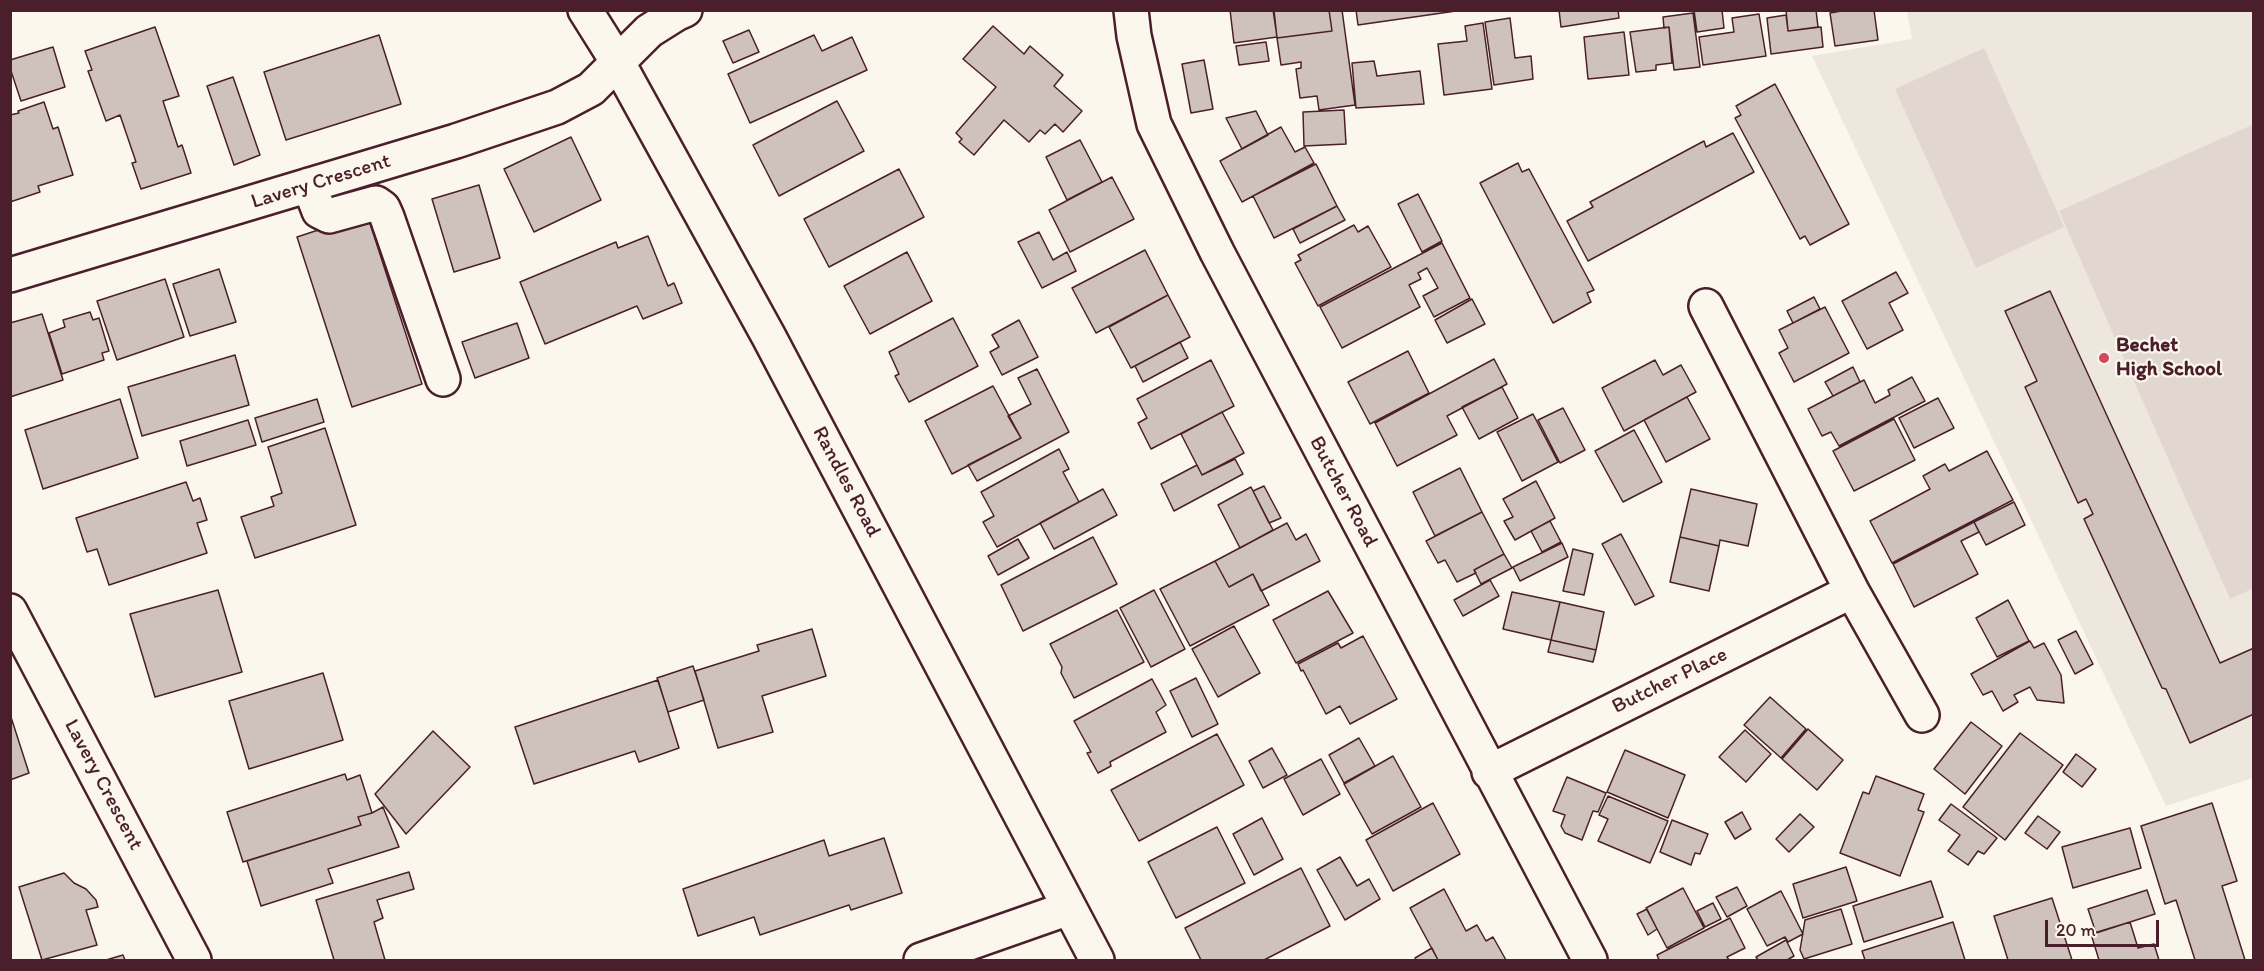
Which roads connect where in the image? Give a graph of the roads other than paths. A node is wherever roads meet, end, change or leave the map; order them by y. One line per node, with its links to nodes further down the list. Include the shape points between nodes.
1 (585, 10): 4 (street, Randles Road)
2 (685, 10): 4 (street, Lavery Crescent, via 649,31)
3 (1131, 10): 12 (street, Butcher Road, via 1154,123 1217,252)
4 (617, 61): 5 (street, Lavery Crescent, via 591,89 557,107); 13 (street, Randles Road, via 796,388)
5 (309, 185): 6 (street, Lavery Crescent); 8 (street, via 319,211 329,216 376,203 383,208)
6 (10, 275)
7 (1706, 306): 9 (street)
8 (443, 379)
9 (1852, 591): 11 (street); 12 (street, Butcher Place)
10 (15, 629): 14 (street, Lavery Crescent)
11 (1922, 715)
12 (1488, 772): 17 (street, Butcher Road)
13 (1069, 908): 15 (street); 16 (street, Randles Road)
14 (194, 960)
15 (921, 960)
16 (1097, 960)
17 (1590, 960)

